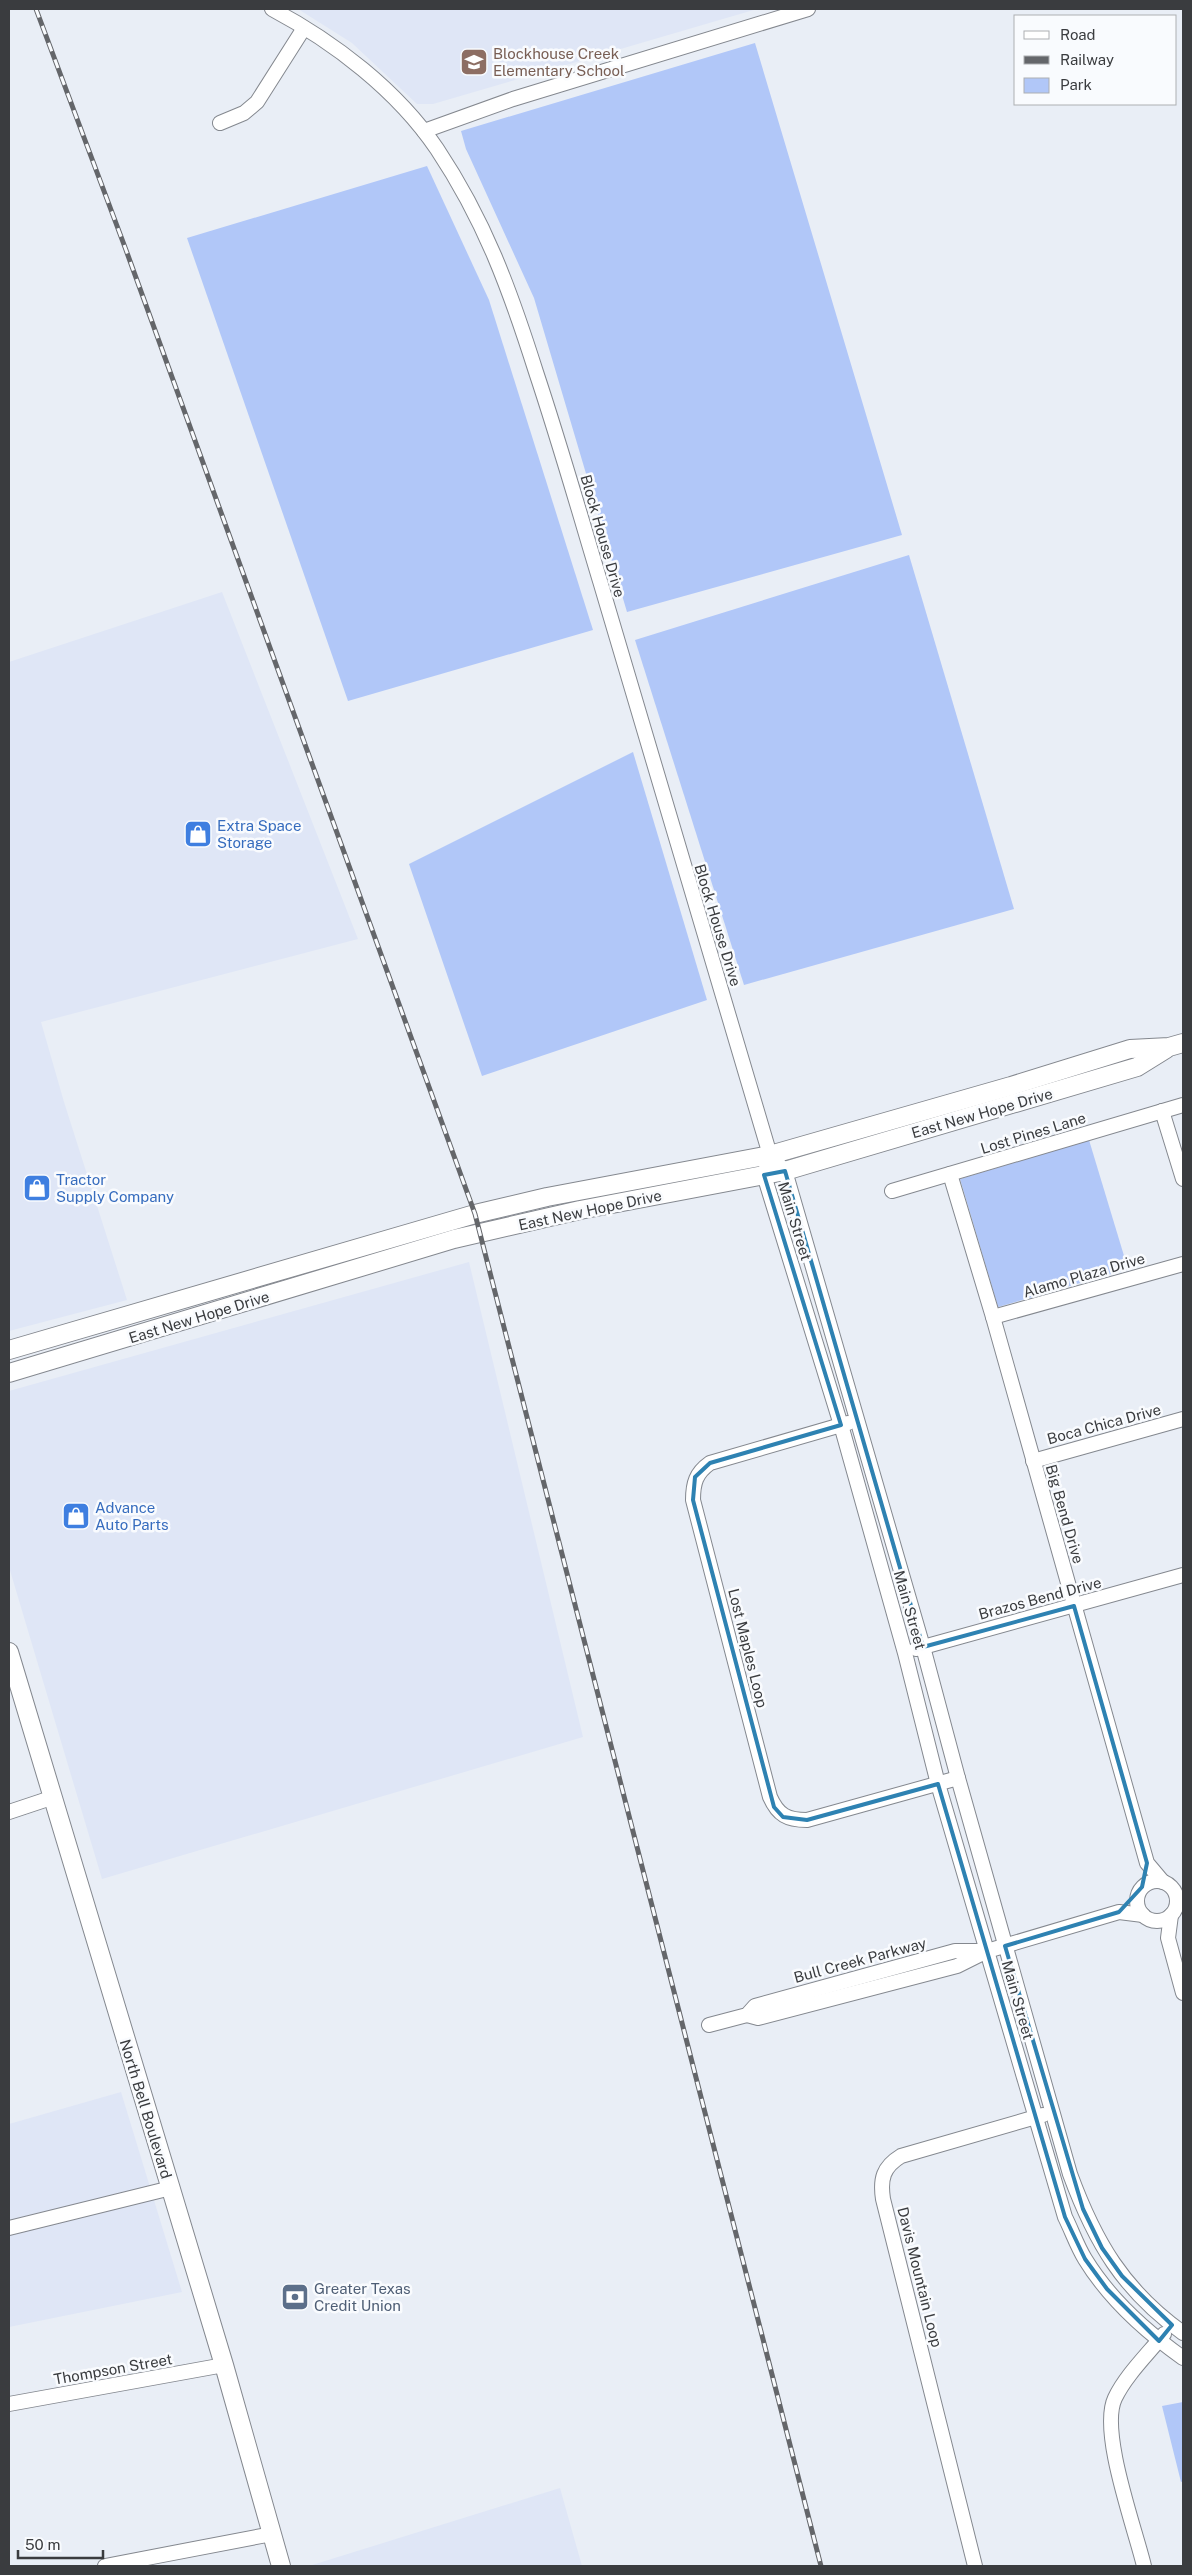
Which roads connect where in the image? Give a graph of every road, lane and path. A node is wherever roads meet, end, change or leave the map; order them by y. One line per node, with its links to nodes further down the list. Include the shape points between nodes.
1 (272, 9): 3 (street, Block House Drive)
2 (808, 9): 5 (street, via 512,99)
3 (304, 28): 4 (street, via 257,102 244,113); 5 (street, Block House Drive, via 344,55)
4 (220, 123)
5 (424, 131): 9 (street, Block House Drive, via 491,244 508,286 552,421)
6 (1176, 1045): 9 (main road, East New Hope Drive, via 1130,1049); 10 (main road, East New Hope Drive, via 1137,1067)
7 (1183, 1105): 8 (street, Lost Pines Lane)
8 (1162, 1111): 11 (street, Lost Pines Lane); 13 (street)
9 (770, 1155): 10 (street, Main Street); 12 (street, Main Street); 17 (main road, East New Hope Drive, via 475,1214)
10 (785, 1171): 12 (main road, East New Hope Drive); 20 (street, Main Street)
11 (950, 1174): 14 (street, Lost Pines Lane); 16 (street, Big Bend Drive)
12 (764, 1175): 18 (main road, East New Hope Drive, via 580,1210 454,1239); 21 (street, Main Street)
13 (1183, 1178)
14 (892, 1191)
15 (1183, 1264): 16 (street, Alamo Plaza Drive)
16 (993, 1317): 22 (street, Big Bend Drive)
17 (9, 1350)
18 (9, 1373)
19 (1183, 1419): 22 (street, Boca Chica Drive)
20 (858, 1421): 21 (street, Lost Maples Loop); 25 (street, Main Street)
21 (841, 1425): 27 (street, Main Street); 29 (street, Lost Maples Loop, via 710,1463 696,1476 693,1488 693,1500 770,1797 783,1817 807,1820)
22 (1033, 1461): 24 (street, Big Bend Drive)
23 (1183, 1574): 24 (street, Brazos Bend Drive)
24 (1074, 1606): 25 (street, Brazos Bend Drive); 32 (street, Big Bend Drive)
25 (923, 1647): 27 (street, Brazos Bend Drive); 28 (street, Main Street)
26 (9, 1652): 30 (main road, North Bell Boulevard)
27 (905, 1653): 29 (street, Main Street)
28 (958, 1778): 29 (street, Lost Maples Loop); 40 (street, Main Street)
29 (938, 1784): 41 (street, Main Street)
30 (54, 1797): 31 (street); 46 (main road, North Bell Boulevard)
31 (9, 1812)
32 (1147, 1863): 33 (street, Big Bend Drive); 35 (street, Big Bend Drive)
33 (1166, 1884): 34 (street); 35 (street, via 1154,1881); 36 (street, via 1176,1896)
34 (1183, 1888)
35 (1140, 1891): 37 (street, Bull Creek Parkway); 38 (street, via 1137,1906)
36 (1176, 1908): 38 (street, via 1162,1920); 39 (street)
37 (1119, 1912): 38 (street, Bull Creek Parkway); 40 (street, Bull Creek Parkway)
38 (1147, 1918): 39 (street)
39 (1168, 1938): 42 (street)
40 (1006, 1946): 41 (street, Bull Creek Parkway); 44 (street, Main Street)
41 (986, 1951): 43 (street, Bull Creek Parkway, via 957,1966 758,2018 747,2015); 45 (street, Main Street)
42 (1183, 1994)
43 (709, 2025)
44 (1053, 2112): 45 (street, Davis Mountain Loop); 48 (street, Main Street, via 1070,2174 1102,2248 1146,2303)
45 (1035, 2117): 50 (street, Main Street, via 1065,2217 1085,2258 1132,2318); 57 (street, Davis Mountain Loop, via 901,2156 890,2163 882,2178 883,2199)
46 (171, 2188): 47 (street); 52 (main road, North Bell Boulevard)
47 (9, 2228)
48 (1172, 2325): 49 (street, Main Street); 50 (street)
49 (1183, 2333)
50 (1159, 2341): 51 (street, Main Street); 58 (street, via 1122,2386 1110,2412 1112,2442)
51 (1183, 2358)
52 (224, 2365): 53 (street, Thompson Street); 54 (main road, North Bell Boulevard)
53 (9, 2404)
54 (272, 2534): 55 (street); 56 (main road, North Bell Boulevard)
55 (105, 2566)
56 (281, 2566)
57 (975, 2566)
58 (1144, 2566)

